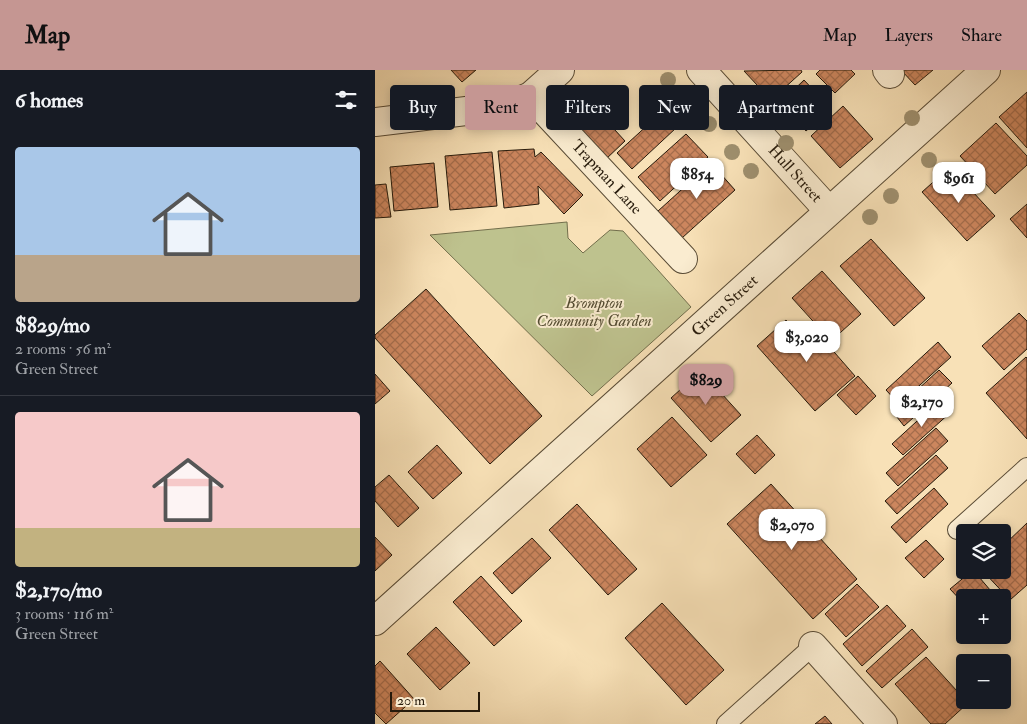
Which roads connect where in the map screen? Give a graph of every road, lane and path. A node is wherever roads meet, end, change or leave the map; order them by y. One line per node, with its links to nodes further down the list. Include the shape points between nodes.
1 (560, 70): 4 (street)
2 (701, 70): 8 (street, Hull Street)
3 (986, 70): 8 (street, Green Street)
4 (536, 92)
5 (536, 101): 9 (street, Trapman Lane)
6 (465, 111): 7 (street)
7 (375, 122)
8 (829, 211): 12 (street, Green Street)
9 (683, 259)
10 (1027, 467): 11 (lane)
11 (964, 524)
12 (375, 621)
13 (813, 646): 14 (lane); 15 (street)
14 (726, 724)
15 (883, 724)

